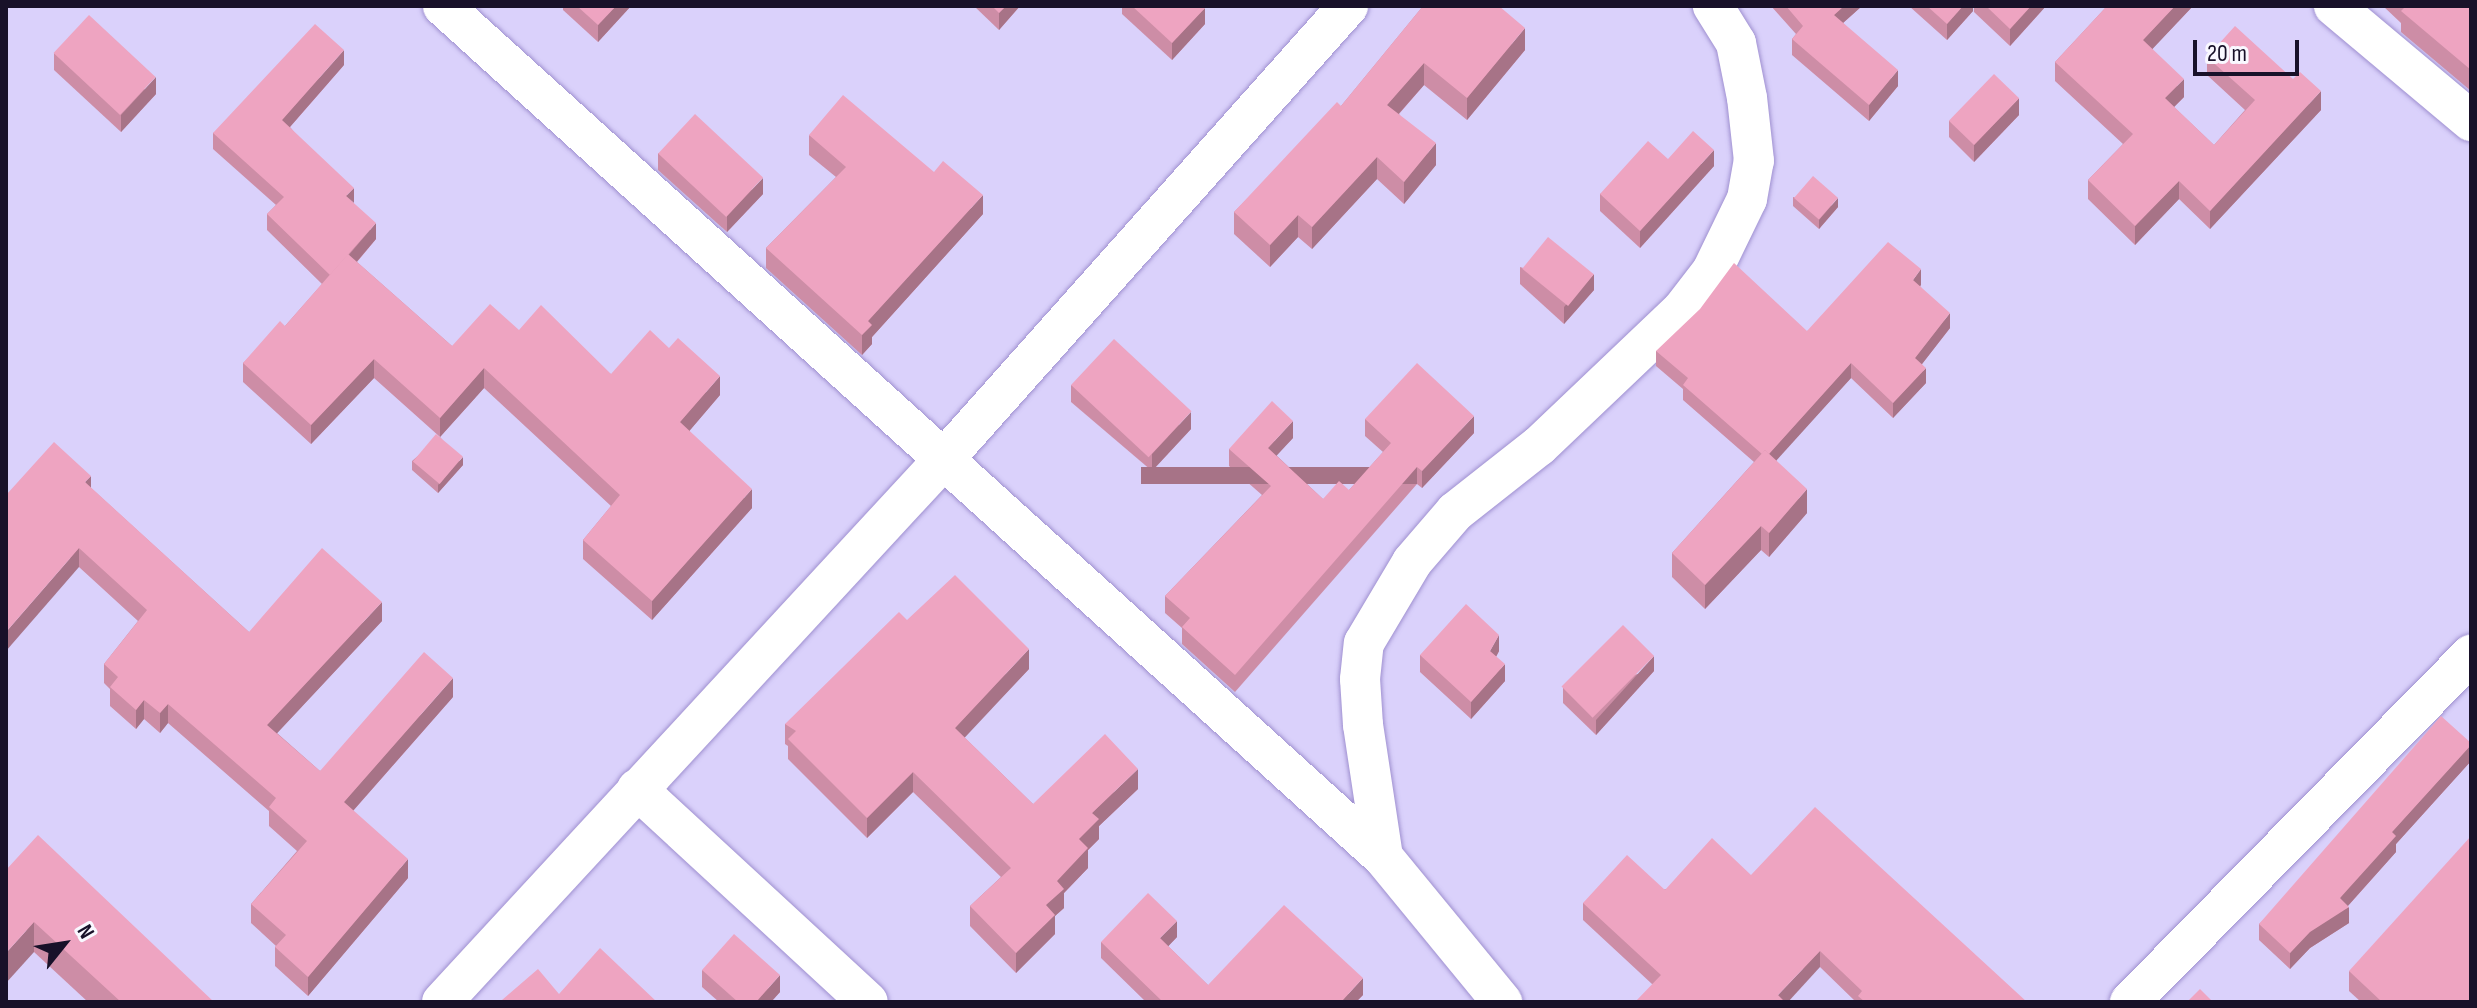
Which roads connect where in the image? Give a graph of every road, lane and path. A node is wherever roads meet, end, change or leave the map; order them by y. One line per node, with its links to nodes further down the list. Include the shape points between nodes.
1 (443, 6): 6 (street)
2 (1348, 6): 6 (street)
3 (1713, 6): 9 (street, via 1736,43 1747,98 1754,161 1747,199 1712,271 1682,310 1539,446 1455,512 1412,562 1364,643 1363,725)
4 (2334, 6): 5 (street)
5 (2471, 121)
6 (944, 459): 8 (street); 9 (street)
7 (2471, 655): 13 (street)
8 (637, 789): 10 (street); 11 (street)
9 (1383, 857): 12 (street)
10 (442, 1002)
11 (868, 1002)
12 (1502, 1002)
13 (2130, 1002)

